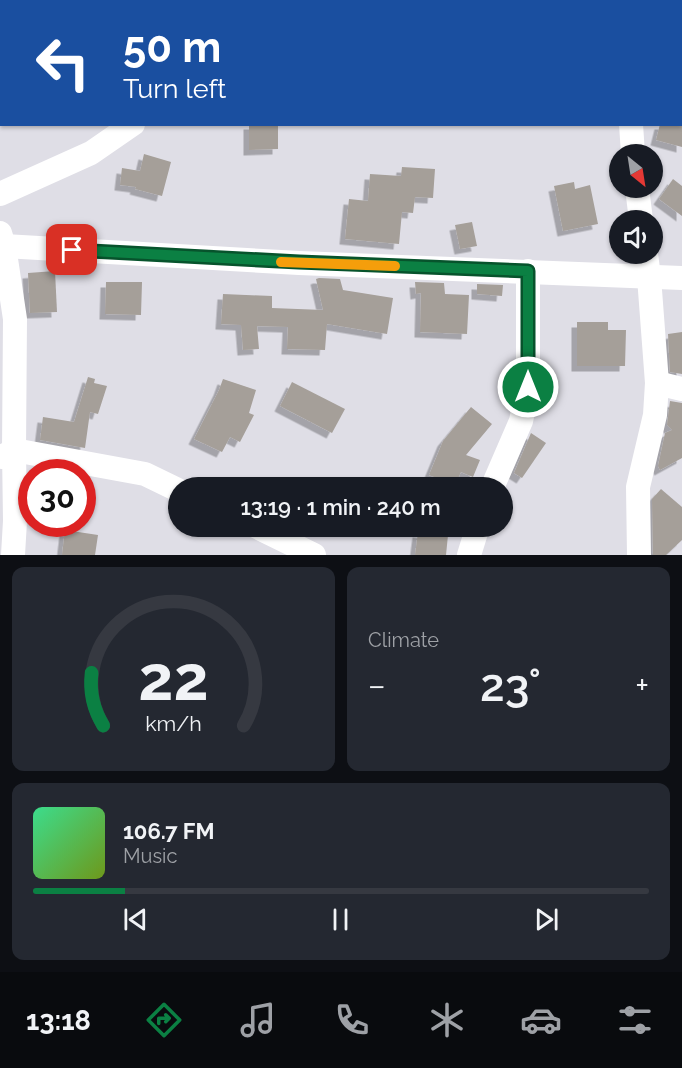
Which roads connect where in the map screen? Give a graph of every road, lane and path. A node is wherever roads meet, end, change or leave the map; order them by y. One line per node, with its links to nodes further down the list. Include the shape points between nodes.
1 (130, 126): 4 (street, via 92,153)
2 (631, 126): 3 (street)
3 (632, 144)
4 (0, 194)
5 (2, 239): 7 (street, via 299,262); 11 (street, via 15,319)
6 (647, 265): 7 (street); 8 (street); 9 (street)
7 (528, 271): 12 (street, via 528,387 521,421)
8 (682, 278)
9 (657, 383): 10 (street); 19 (street, via 655,415 638,487)
10 (682, 389)
11 (7, 454): 13 (street, via 144,474); 16 (street, via 15,521)
12 (497, 477)
13 (168, 485)
14 (277, 537): 17 (street)
15 (475, 537): 18 (street)
16 (14, 555)
17 (314, 555)
18 (469, 555)
19 (639, 555)

